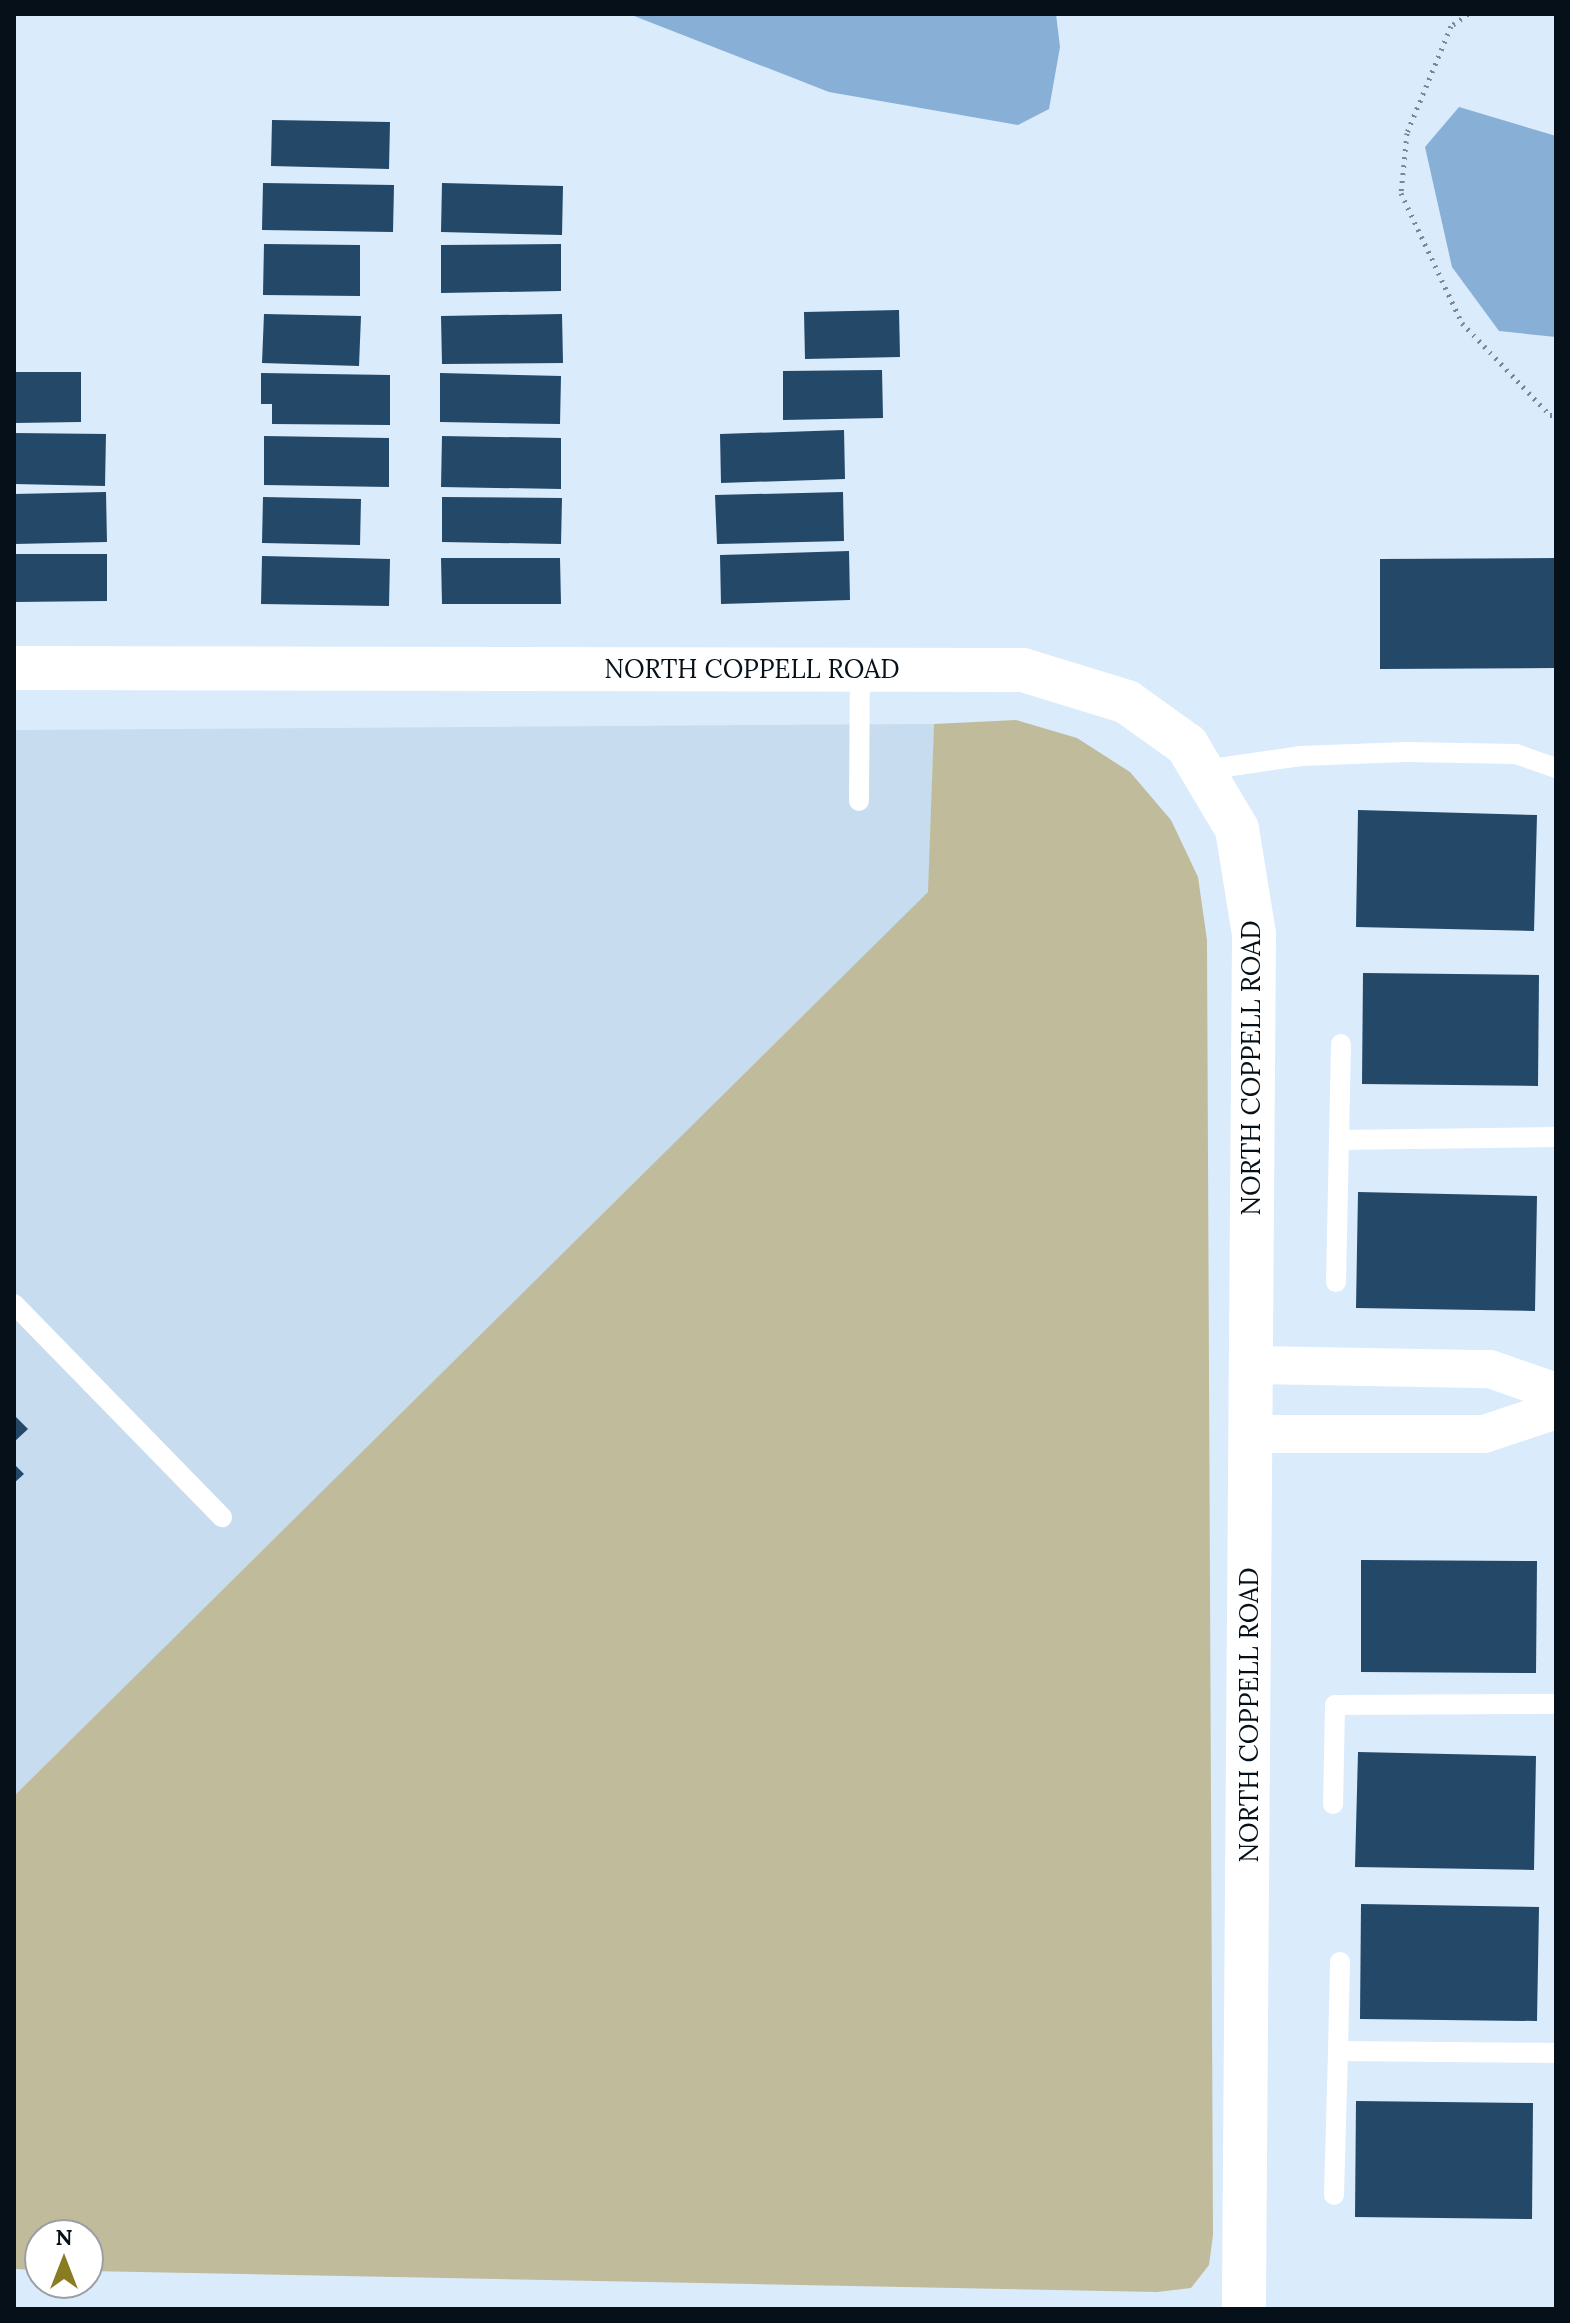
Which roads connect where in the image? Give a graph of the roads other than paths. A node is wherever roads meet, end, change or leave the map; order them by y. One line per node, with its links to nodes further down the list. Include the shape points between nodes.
1 (14, 668): 2 (street, NORTH COPPELL ROAD)
2 (860, 670): 4 (street, NORTH COPPELL ROAD, via 1023,670 1127,702 1187,745); 5 (lane)
3 (1556, 767): 4 (lane, via 1516,754 1301,756)
4 (1205, 770): 11 (street, NORTH COPPELL ROAD, via 1237,829 1254,934)
5 (859, 801)
6 (1341, 1044): 8 (lane)
7 (1556, 1137): 8 (lane)
8 (1339, 1140): 9 (lane)
9 (1336, 1282)
10 (14, 1304): 15 (lane)
11 (1251, 1365): 12 (street, via 1490,1369); 14 (street, NORTH COPPELL ROAD)
12 (1556, 1392)
13 (1556, 1410): 14 (street, via 1484,1434)
14 (1251, 1434): 22 (street, NORTH COPPELL ROAD)
15 (222, 1517)
16 (1556, 1704): 17 (lane, via 1335,1705)
17 (1333, 1804)
18 (1340, 1962): 19 (lane)
19 (1338, 2051): 20 (lane); 21 (lane)
20 (1556, 2053)
21 (1334, 2195)
22 (1244, 2309)

